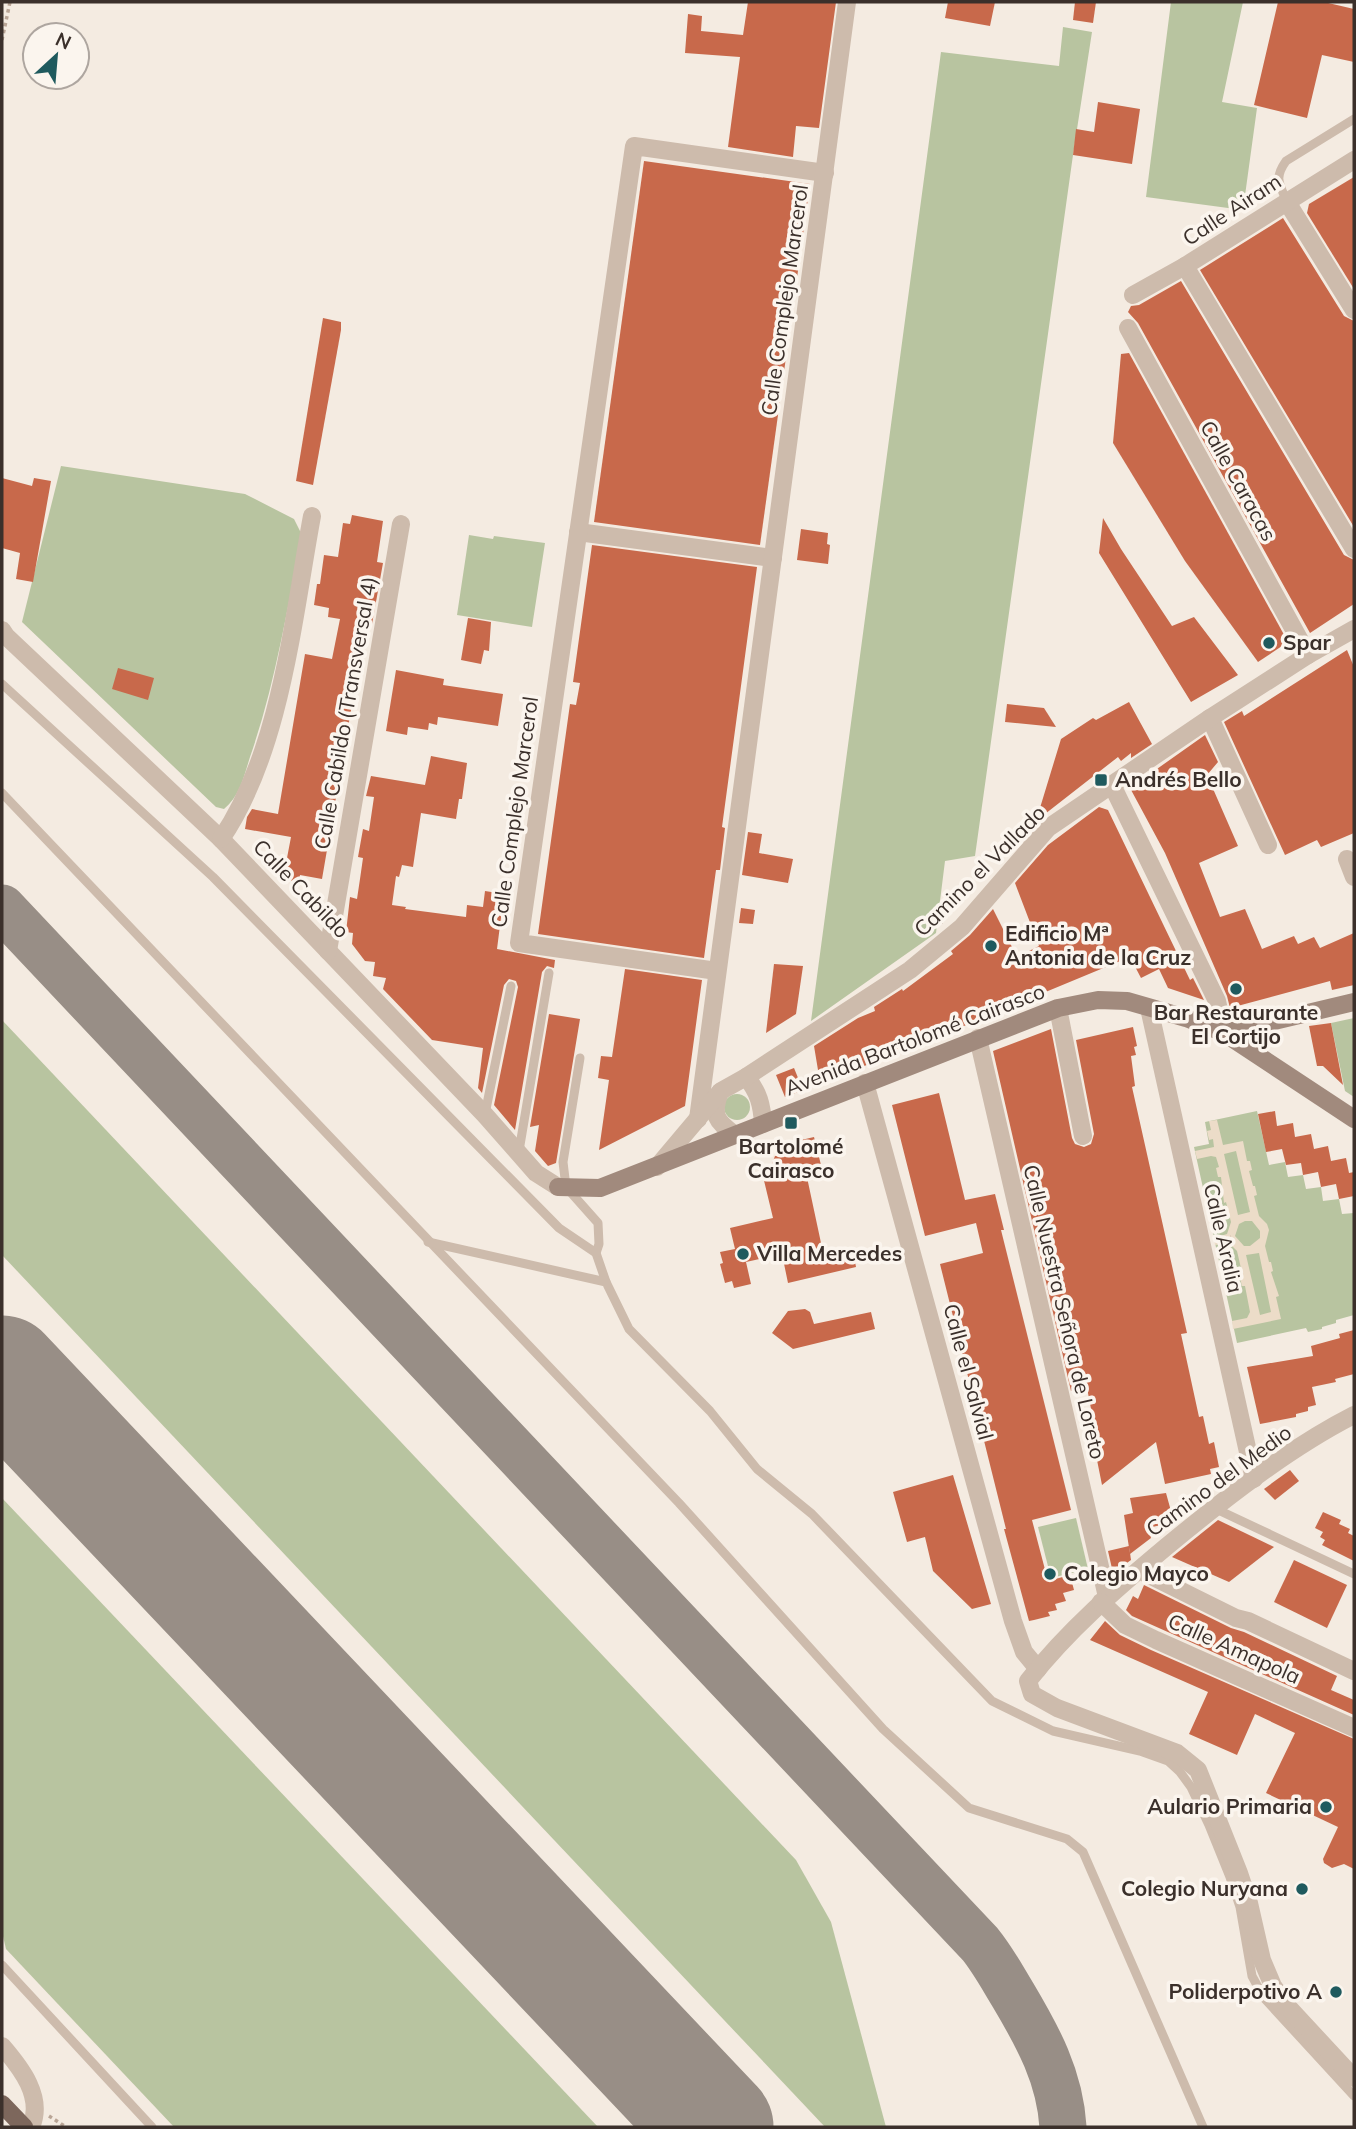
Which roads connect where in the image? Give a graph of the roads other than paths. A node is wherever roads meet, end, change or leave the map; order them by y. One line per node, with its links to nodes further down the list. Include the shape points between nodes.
1 (847, 2): 4 (street, Calle Complejo Marcerol)
2 (1354, 119): 5 (lane, via 1286,161 1278,181)
3 (1354, 160): 5 (street, Calle Airam)
4 (825, 173): 12 (street, Calle Complejo Marcerol, via 634,146); 14 (street, Calle Complejo Marcerol)
5 (1287, 202): 6 (street, Calle Airam); 8 (street)
6 (1185, 266): 7 (street, Calle Airam); 13 (street)
7 (1133, 295)
8 (1354, 310)
9 (1128, 328): 17 (street, Calle Caracas)
10 (312, 516): 22 (street, via 278,699 252,781)
11 (401, 524): 26 (street, Calle Cabildo (Transversal 4))
12 (578, 532): 14 (street); 27 (street, Calle Complejo Marcerol, via 519,943)
13 (1354, 549)
14 (773, 558): 27 (street, Calle Complejo Marcerol)
15 (1354, 629): 17 (street, Camino el Vallado)
16 (2, 630): 22 (street, Calle Cabildo)
17 (1308, 656): 19 (street, Camino el Vallado)
18 (2, 684): 50 (lane, via 213,877 559,1228)
19 (1210, 718): 20 (street, Camino el Vallado); 23 (street)
20 (1112, 785): 33 (street, via 1217,1002); 37 (street, Camino el Vallado, via 1048,828 962,928 910,970)
21 (2, 793): 49 (lane)
22 (221, 839): 26 (street, Calle Cabildo)
23 (1268, 845)
24 (1347, 859): 25 (street)
25 (1354, 877)
26 (328, 951): 40 (street, Calle Cabildo)
27 (717, 971): 36 (street, Calle Complejo Marcerol)
28 (550, 973): 46 (lane)
29 (511, 986): 40 (lane)
30 (1354, 1002): 33 (street)
31 (1149, 1007): 32 (street, Avenida Bartolomé Cairasco, via 1098,1000); 33 (street, Avenida Bartolomé Cairasco); 53 (street, Calle Aralia)
32 (1058, 1008): 34 (street, Avenida Bartolomé Cairasco); 45 (street)
33 (1224, 1033): 42 (street, Avenida Bartolomé Cairasco)
34 (978, 1038): 38 (street, Avenida Bartolomé Cairasco); 57 (street, Calle Nuestra Señora de Loreto)
35 (580, 1058): 48 (lane)
36 (704, 1075): 39 (street); 41 (street, Calle Complejo Marcerol)
37 (746, 1077): 39 (street, Camino el Vallado); 43 (street, via 756,1089)
38 (865, 1083): 43 (street, Avenida Bartolomé Cairasco); 59 (street, Calle el Salvial, via 1013,1621)
39 (721, 1091): 41 (street, Camino el Vallado); 44 (street, via 716,1116)
40 (485, 1115): 46 (street, Calle Cabildo)
41 (698, 1119): 47 (street, Camino el Vallado)
42 (1354, 1119)
43 (763, 1124): 44 (street, Avenida Bartolomé Cairasco)
44 (735, 1135): 47 (street, Avenida Bartolomé Cairasco)
45 (1083, 1136)
46 (519, 1153): 48 (street, Calle Cabildo, via 536,1173)
47 (657, 1167): 48 (street, Avenida Bartolomé Cairasco, via 600,1188)
48 (562, 1187): 50 (lane, via 598,1223)
49 (428, 1242): 51 (lane); 69 (lane, via 679,1503 883,1729 969,1808 1067,1839 1083,1852)
50 (596, 1253): 51 (lane)
51 (606, 1282): 64 (lane, via 629,1329 710,1411 757,1469 812,1514 992,1701 1053,1731 1140,1751 1168,1761 1180,1772 1230,1877 1252,1976 1264,1998)
52 (1349, 1422): 53 (street, Camino del Medio)
53 (1254, 1479): 54 (street, Camino del Medio)
54 (1214, 1508): 55 (street, Camino del Medio); 56 (lane)
55 (1139, 1570): 57 (street, Camino del Medio); 58 (street)
56 (1354, 1574)
57 (1104, 1599): 59 (street, Camino del Medio); 60 (street, Calle Amapola, via 1125,1625)
58 (1354, 1671)
59 (1033, 1675): 63 (street, Calle el Salvial, via 1032,1694 1177,1753 1198,1770 1249,1903 1273,1986)
60 (1354, 1728)
61 (2, 1965): 68 (lane)
62 (2, 2046): 67 (street, via 29,2084 36,2106)
63 (1354, 2078)
64 (1354, 2096)
65 (2, 2104): 66 (main road)
66 (24, 2127)
67 (31, 2127)
68 (152, 2127)
69 (1203, 2127)

